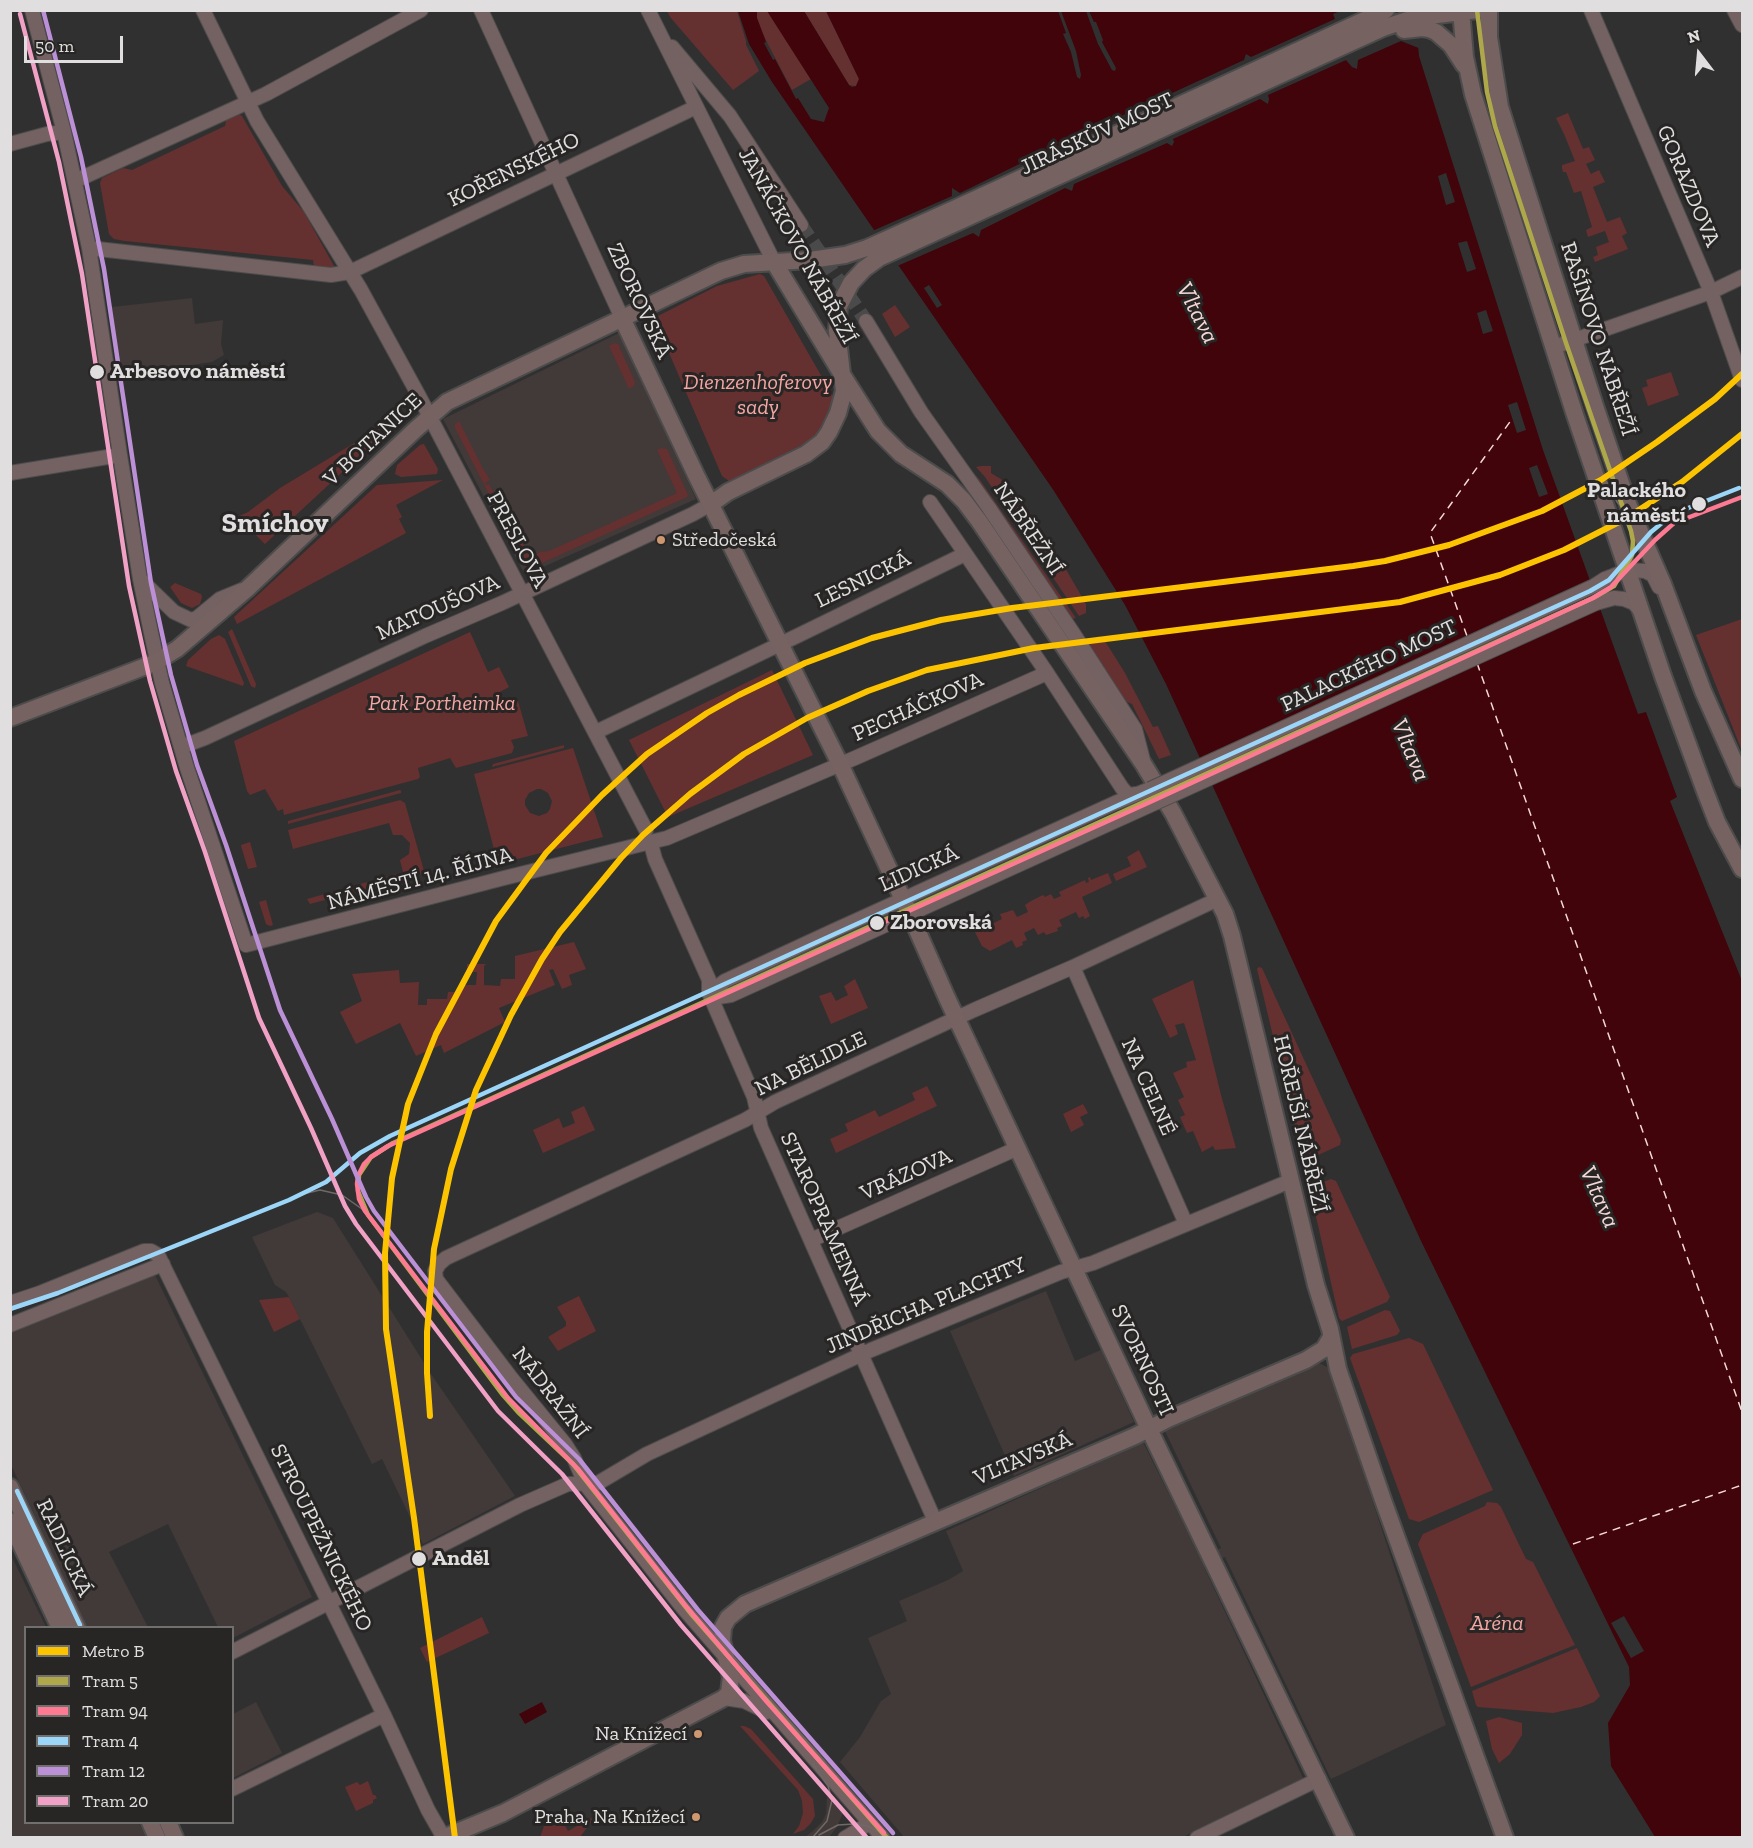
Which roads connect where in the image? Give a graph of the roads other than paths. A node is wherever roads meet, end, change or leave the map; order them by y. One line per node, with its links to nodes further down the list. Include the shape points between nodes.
1 (32, 10): 17 (street)
2 (203, 10): 15 (street)
3 (421, 10): 15 (street)
4 (481, 10): 19 (street, ZBOROVSKÁ)
5 (648, 10): 12 (street, JANÁČKOVO NÁBŘEŽÍ)
6 (1386, 10): 23 (main road, JIRÁSKŮV MOST, bridge, via 860,251)
7 (1489, 10): 29 (main road, RAŠÍNOVO NÁBŘEŽÍ, via 1500,107)
8 (1592, 10): 26 (street, GORAZDOVA)
9 (1734, 10): 11 (street)
10 (1461, 12): 13 (main road, JIRÁSKŮV MOST, via 1395,23); 14 (main road, RAŠÍNOVO NÁBŘEŽÍ)
11 (1743, 25)
12 (656, 26): 16 (street, JANÁČKOVO NÁBŘEŽÍ); 21 (street, via 721,104)
13 (1353, 42): 14 (main road, via 1416,28 1429,29 1458,53); 31 (main road, JIRÁSKŮV MOST, bridge, via 879,258 855,278 839,306 837,331)
14 (1468, 77): 30 (main road, RAŠÍNOVO NÁBŘEŽÍ)
15 (247, 101): 20 (street); 24 (street)
16 (696, 107): 19 (street, KOŘENSKÉHO); 23 (street, JANÁČKOVO NÁBŘEŽÍ)
17 (64, 132): 18 (street); 20 (street)
18 (10, 144)
19 (556, 173): 24 (street, KOŘENSKÉHO); 27 (street, ZBOROVSKÁ)
20 (75, 181): 22 (street)
21 (801, 225)
22 (89, 248): 24 (street, via 331,275); 34 (street)
23 (774, 262): 27 (main road, via 727,269); 31 (main road, JANÁČKOVO NÁBŘEŽÍ)
24 (350, 272): 33 (street, PRESLOVA)
25 (1743, 277): 26 (street)
26 (1711, 292): 29 (street); 32 (street, GORAZDOVA)
27 (622, 318): 33 (main road, V BOTANICE, via 452,400); 38 (main road, ZBOROVSKÁ)
28 (866, 321): 53 (street, NÁBŘEŽNÍ, via 921,412 1135,729)
29 (1575, 340): 30 (street); 48 (main road, RAŠÍNOVO NÁBŘEŽÍ, via 1628,504)
30 (1554, 347): 40 (main road, RAŠÍNOVO NÁBŘEŽÍ, via 1618,543)
31 (843, 376): 36 (main road, JANÁČKOVO NÁBŘEŽÍ, via 887,441); 38 (main road, via 838,413 822,442)
32 (1743, 380)
33 (430, 417): 42 (main road, V BOTANICE); 43 (street, PRESLOVA)
34 (120, 455): 35 (street); 41 (street)
35 (10, 473)
36 (939, 478): 53 (main road, HOŘEJŠÍ NÁBŘEŽÍ, via 969,507)
37 (930, 502): 39 (street)
38 (711, 504): 43 (street, MATOUŠOVA); 45 (main road, ZBOROVSKÁ)
39 (964, 554): 45 (street, LESNICKÁ); 47 (street)
40 (1615, 573): 44 (main road, RAŠÍNOVO NÁBŘEŽÍ); 48 (street, RAŠÍNOVO NÁBŘEŽÍ, via 1645,571 1655,577); 55 (street, PALACKÉHO MOST, bridge, via 1584,591)
41 (140, 579): 42 (street, via 174,612 191,620 220,599); 46 (street)
42 (247, 589): 46 (main road, V BOTANICE)
43 (522, 594): 50 (street, PRESLOVA); 51 (street, MATOUŠOVA)
44 (1642, 613): 57 (street, PALACKÉHO MOST, bridge, via 1624,599 1596,603); 60 (main road, RAŠÍNOVO NÁBŘEŽÍ, via 1705,791)
45 (780, 644): 50 (street); 52 (main road, ZBOROVSKÁ)
46 (157, 661): 49 (main road, V BOTANICE); 51 (street)
47 (1047, 673): 52 (street, PECHÁČKOVA); 56 (street, via 1122,788 1128,795)
48 (1696, 673): 54 (main road, RAŠÍNOVO NÁBŘEŽÍ)
49 (10, 718)
50 (596, 732): 58 (street, PRESLOVA)
51 (181, 747): 59 (street, NÁMĚSTÍ 14. ŘÍJNA, via 246,945)
52 (840, 764): 59 (street, NÁMĚSTÍ 14. ŘÍJNA); 62 (main road, ZBOROVSKÁ)
53 (1144, 765): 61 (main road, HOŘEJŠÍ NÁBŘEŽÍ)
54 (1743, 778)
55 (1150, 789): 56 (street, LIDICKÁ)
56 (1136, 794): 62 (street, LIDICKÁ)
57 (1157, 802): 62 (street, LIDICKÁ)
58 (646, 830)
59 (651, 844): 64 (street, via 709,980)
60 (1743, 869)
61 (1218, 899): 63 (street, NA BĚLIDLE); 68 (main road, HOŘEJŠÍ NÁBŘEŽÍ, via 1232,936)
62 (905, 907): 64 (street, LIDICKÁ, via 725,981); 65 (main road, SVORNOSTI)
63 (1073, 967): 65 (street, NA BĚLIDLE); 69 (street, NA CELNÉ)
64 (710, 995): 66 (street, STAROPRAMENNÁ, via 754,1097)
65 (957, 1018): 66 (street, NA BĚLIDLE); 67 (main road, SVORNOSTI)
66 (757, 1113): 70 (street, STAROPRAMENNÁ); 73 (street, NA BĚLIDLE, via 446,1258 435,1271)
67 (1018, 1148): 70 (street, VRÁZOVA); 72 (main road, SVORNOSTI)
68 (1290, 1180): 69 (street, JINDŘICHA PLACHTY); 76 (main road, HOŘEJŠÍ NÁBŘEŽÍ)
69 (1186, 1224): 72 (street, JINDŘICHA PLACHTY)
70 (811, 1240): 77 (street, STAROPRAMENNÁ)
71 (162, 1261): 74 (street, via 154,1252 144,1251); 75 (street); 83 (street, STROUPEŽNICKÉHO)
72 (1074, 1268): 77 (street, JINDŘICHA PLACHTY); 78 (main road, SVORNOSTI)
73 (436, 1279): 79 (street, NÁDRAŽNÍ, via 565,1444)
74 (10, 1303)
75 (10, 1325)
76 (1331, 1337): 78 (main road, VLTAVSKÁ, via 1316,1355); 103 (main road, HOŘEJŠÍ NÁBŘEŽÍ, via 1338,1369 1383,1500)
77 (861, 1354): 79 (street, JINDŘICHA PLACHTY, via 647,1454 604,1480); 82 (street, STAROPRAMENNÁ)
78 (1149, 1429): 82 (main road, VLTAVSKÁ); 93 (main road, SVORNOSTI)
79 (585, 1484): 83 (street, JINDŘICHA PLACHTY, via 568,1484 520,1505); 85 (street, NÁDRAŽNÍ)
80 (10, 1487): 87 (main road, RADLICKÁ)
81 (10, 1521): 86 (main road, RADLICKÁ)
82 (935, 1521): 84 (main road, VLTAVSKÁ, via 748,1602)
83 (329, 1603): 88 (street, JINDŘICHA PLACHTY); 91 (street, STROUPEŽNICKÉHO)
84 (728, 1618): 85 (street, VLTAVSKÁ, via 709,1626); 89 (main road, via 722,1637)
85 (694, 1623): 89 (street, NÁDRAŽNÍ)
86 (59, 1626)
87 (76, 1626)
88 (234, 1652)
89 (726, 1660): 90 (main road, via 731,1677 729,1693); 92 (street, NÁDRAŽNÍ)
90 (724, 1698): 92 (street, via 744,1701); 97 (main road, via 503,1813)
91 (384, 1715): 94 (street); 97 (street, STROUPEŽNICKÉHO)
92 (775, 1716): 95 (street, NÁDRAŽNÍ)
93 (1319, 1779): 101 (street); 102 (main road, SVORNOSTI)
94 (234, 1789)
95 (870, 1823): 98 (street, NÁDRAŽNÍ); 100 (street)
96 (151, 1824): 99 (main road)
97 (444, 1837)
98 (882, 1837)
99 (158, 1838)
100 (846, 1838)
101 (1197, 1838)
102 (1346, 1838)
103 (1505, 1838)

